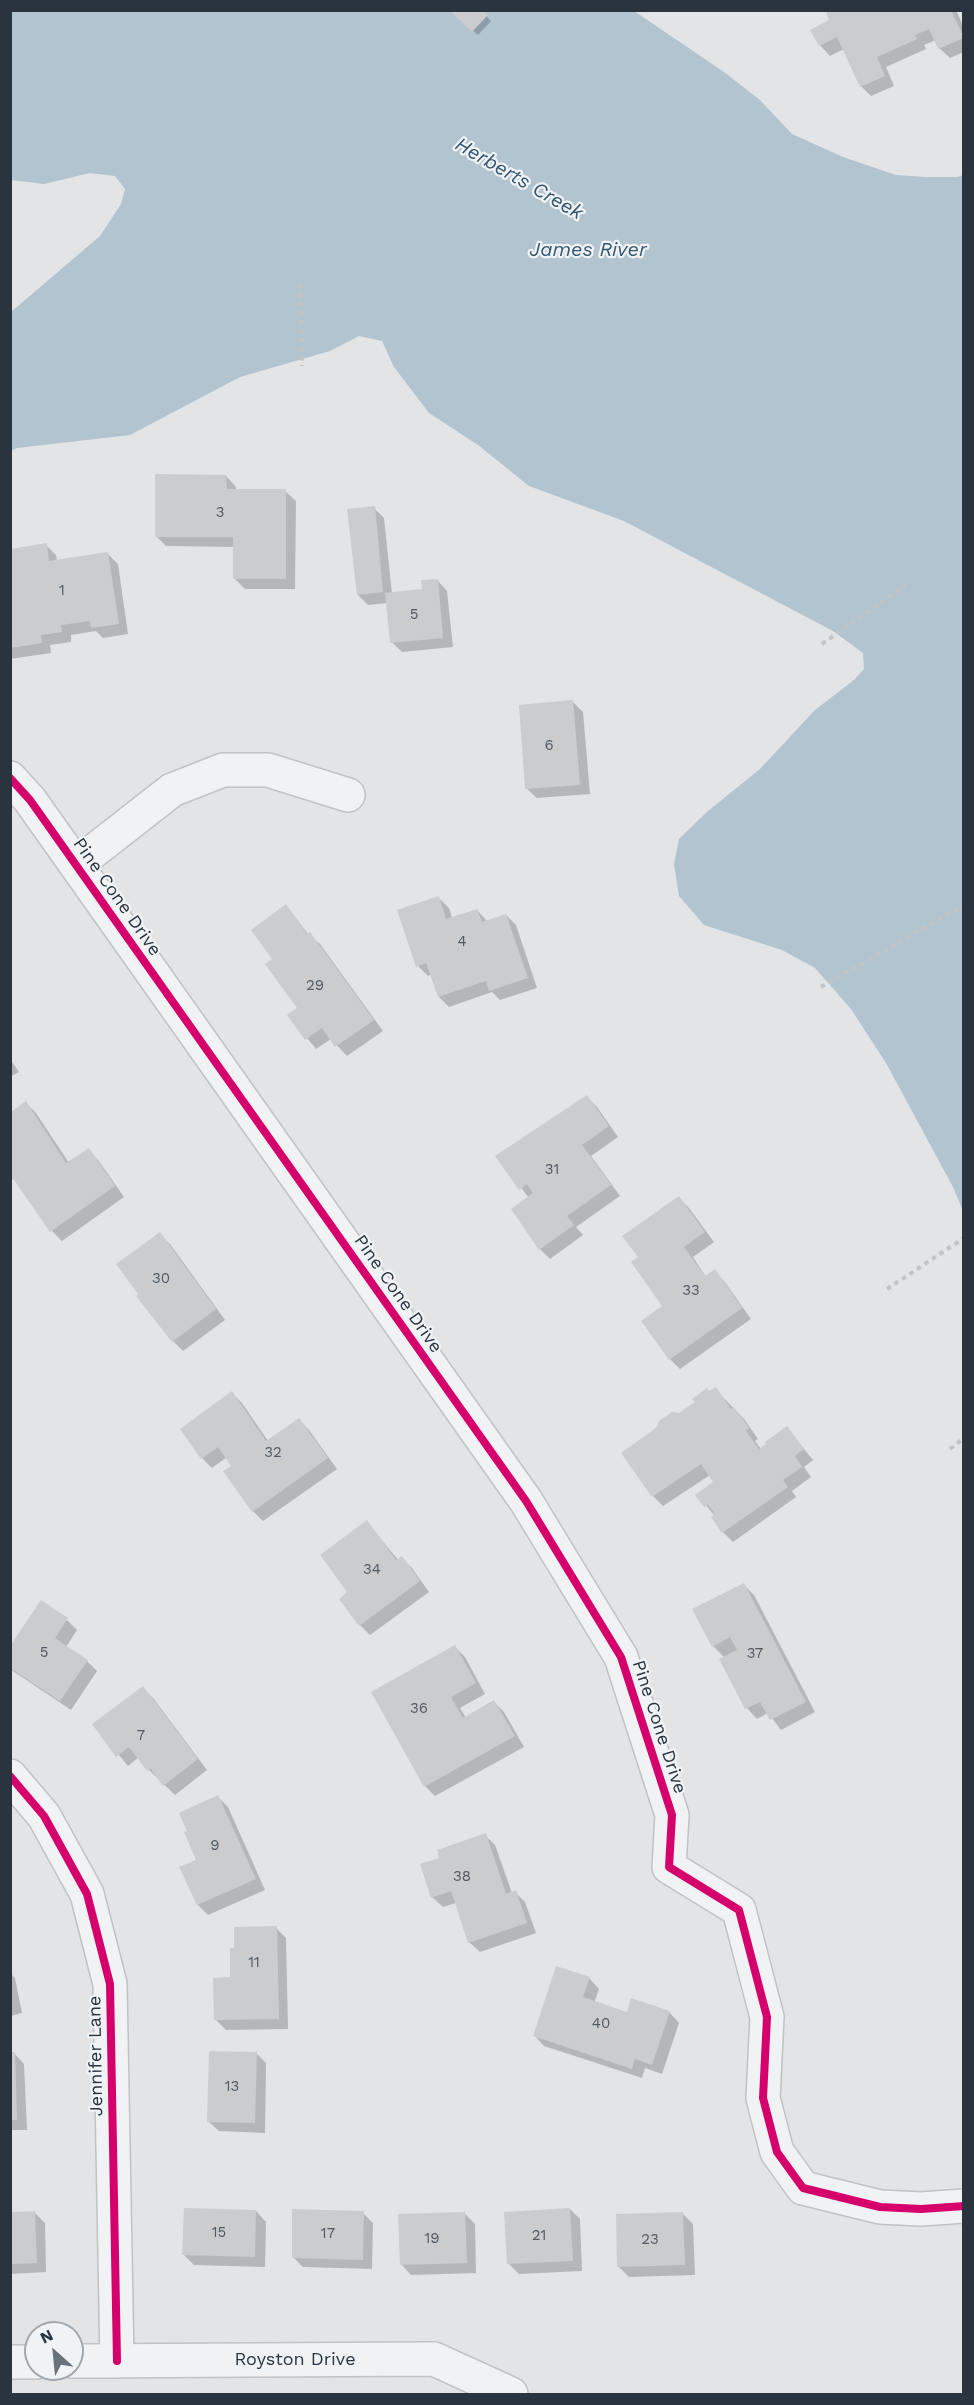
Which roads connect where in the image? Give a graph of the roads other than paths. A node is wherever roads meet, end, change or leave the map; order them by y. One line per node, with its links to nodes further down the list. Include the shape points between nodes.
1 (10, 778): 3 (street, Pine Cone Drive)
2 (348, 795): 3 (street, via 268,770 223,770 172,790)
3 (76, 865): 5 (street, Pine Cone Drive, via 526,1501 621,1658 672,1815 669,1867 739,1910 767,2017 763,2098 777,2152 803,2188 880,2207)
4 (10, 1776): 7 (street, Jennifer Lane, via 44,1816 87,1894 110,1984)
5 (963, 2206)
6 (84, 2361): 7 (street, Royston Drive)
7 (117, 2361): 8 (street, Royston Drive, via 434,2359)
8 (511, 2394)

